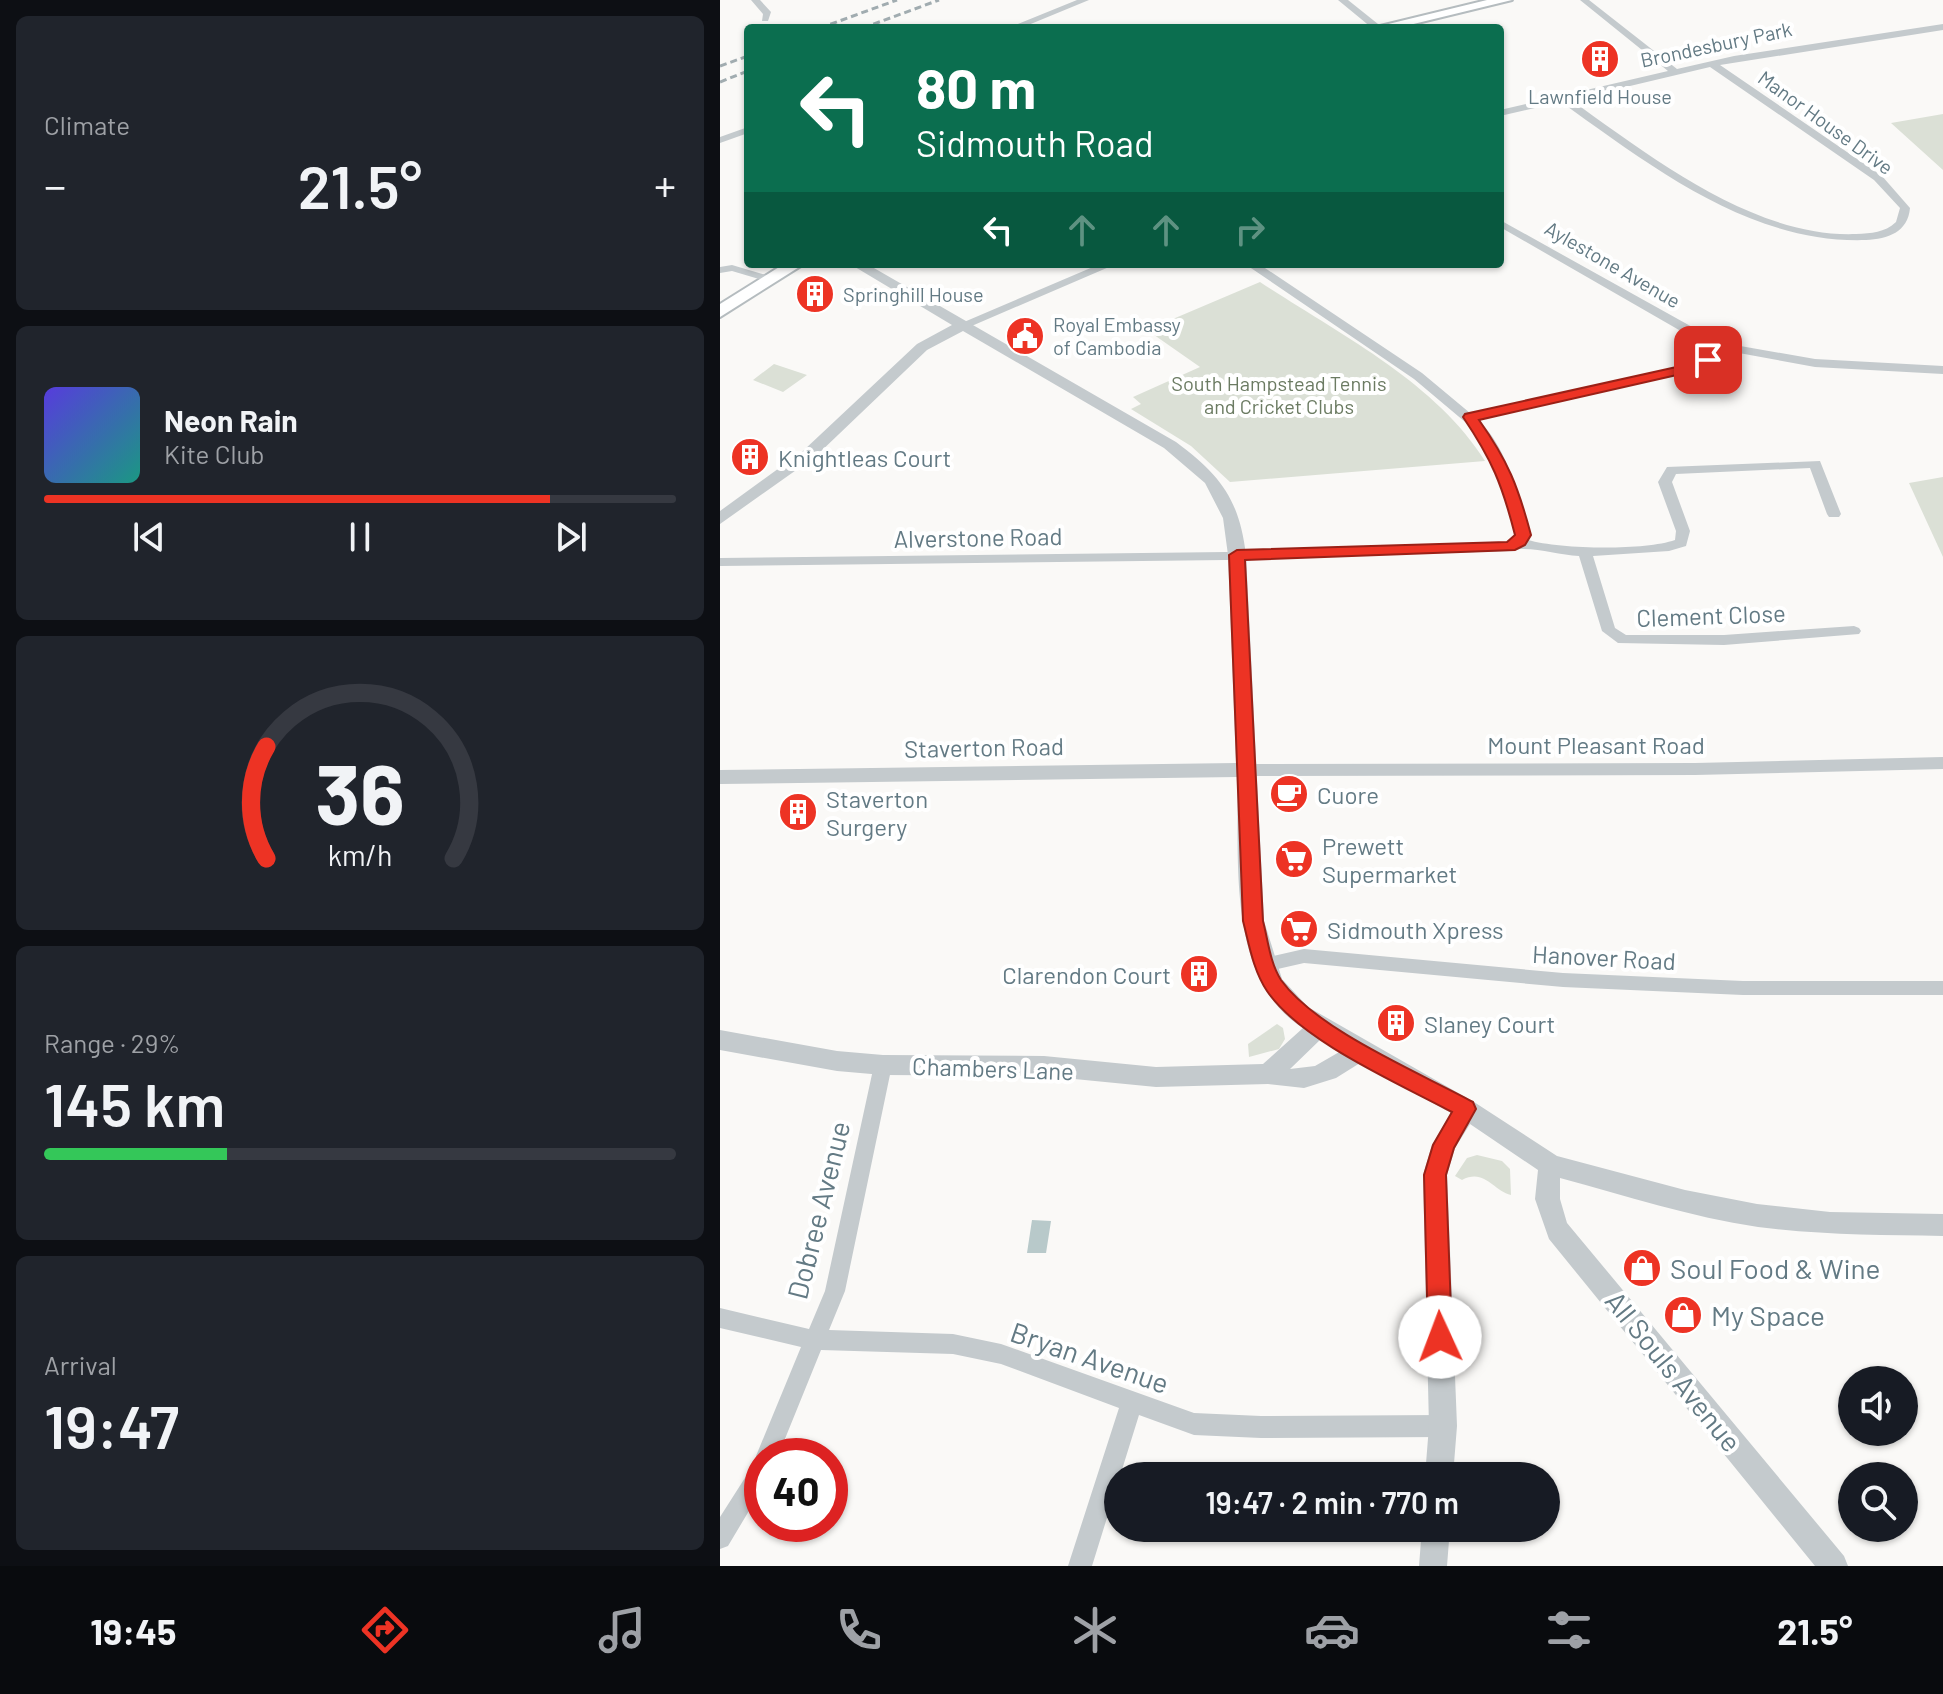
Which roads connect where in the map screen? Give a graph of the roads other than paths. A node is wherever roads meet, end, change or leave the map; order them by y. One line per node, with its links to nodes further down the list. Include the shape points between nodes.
1 (755, 0): 6 (street)
2 (1085, 0): 7 (street)
3 (1342, 0): 8 (street)
4 (1505, 0): 9 (main road)
5 (1584, 0): 12 (street)
6 (766, 19)
7 (1023, 24)
8 (1373, 24)
9 (1396, 24)
10 (1943, 27): 11 (street, Brondesbury Park)
11 (1712, 64): 12 (street, Brondesbury Park); 13 (street, Manor House Drive, via 1878,178 1905,208 1898,227 1887,234 1849,239 1772,222 1679,176)
12 (1675, 72): 13 (street, Brondesbury Park)
13 (1562, 98): 14 (street, Brondesbury Park)
14 (1504, 112)
15 (744, 131): 16 (street)
16 (720, 140)
17 (1504, 225): 26 (street, Aylestone Avenue)
18 (790, 268): 23 (main road)
19 (864, 268): 25 (street)
20 (1100, 268): 25 (street)
21 (1257, 268): 28 (street)
22 (720, 270): 23 (street, via 732,268)
23 (772, 280): 24 (main road)
24 (720, 312)
25 (963, 325): 30 (street, via 922,347 810,453); 33 (street, via 1194,463 1228,505)
26 (1726, 347): 27 (street, Aylestone Avenue, via 1815,363); 28 (street, via 1685,369)
27 (1943, 370)
28 (1470, 417): 31 (street, via 1498,456 1523,535)
29 (1834, 514): 32 (street, via 1815,464 1672,470 1665,482 1683,531 1681,543)
30 (720, 519)
31 (1520, 542): 32 (street); 33 (street, Alverstone Road, via 1450,550)
32 (1584, 550): 35 (street, Clement Close, via 1609,631 1623,640)
33 (1237, 555): 34 (street, Alverstone Road); 37 (street)
34 (720, 562)
35 (1854, 631)
36 (1943, 763): 37 (street, Mount Pleasant Road)
37 (1248, 770): 38 (street, Staverton Road); 39 (street, via 1253,921)
38 (720, 777)
39 (1264, 965): 40 (street, Hanover Road, via 1304,956 1578,981); 41 (street, via 1287,1002)
40 (1943, 988)
41 (1319, 1027): 43 (street); 45 (street)
42 (720, 1040): 44 (street, Chambers Lane)
43 (1358, 1050): 45 (street, Chambers Lane, via 1333,1071); 46 (street)
44 (883, 1065): 45 (street, Chambers Lane, via 1044,1066 1156,1077 1268,1074 1284,1081); 50 (street, Dobree Avenue, via 835,1291)
45 (1296, 1068)
46 (1466, 1109): 47 (street); 52 (street, via 1444,1145 1435,1175)
47 (1551, 1165): 48 (street, via 1757,1215 1830,1223); 60 (street, All Souls Avenue, via 1546,1206 1558,1231)
48 (1943, 1225)
49 (720, 1318): 50 (street, Bryan Avenue)
50 (814, 1340): 51 (street, Bryan Avenue, via 953,1344 1001,1354); 53 (street, Dobree Avenue)
51 (1132, 1401): 52 (street, Bryan Avenue, via 1194,1424); 58 (street)
52 (1443, 1426): 54 (street)
53 (774, 1438)
54 (1440, 1462)
55 (744, 1498): 56 (street)
56 (720, 1538)
57 (1435, 1542): 59 (street)
58 (1080, 1566)
59 (1433, 1566)
60 (1834, 1566)

